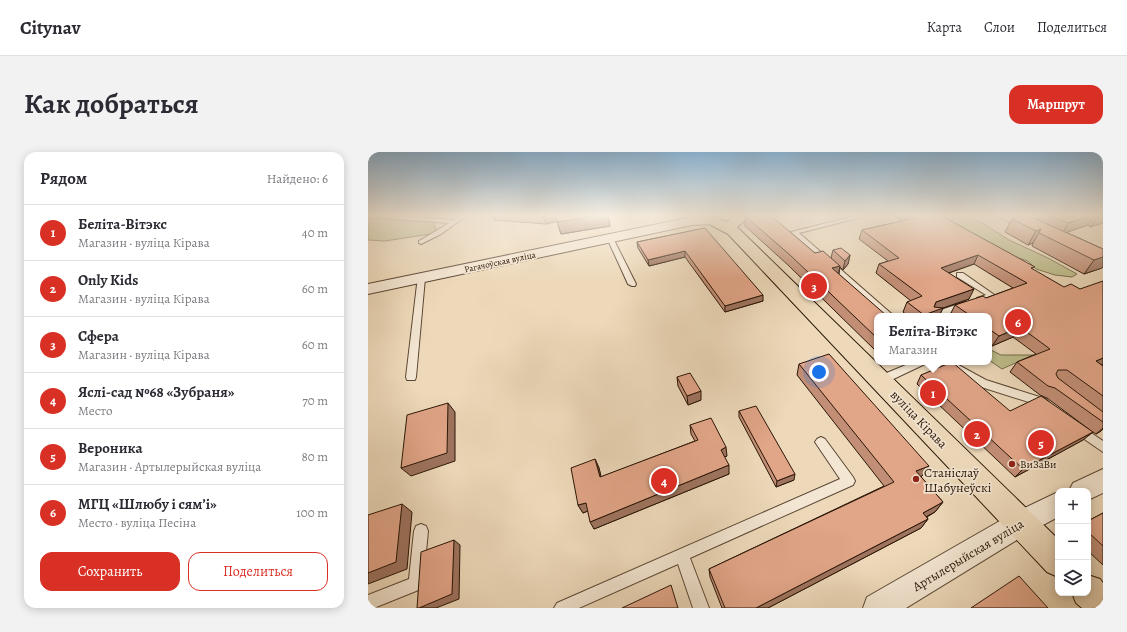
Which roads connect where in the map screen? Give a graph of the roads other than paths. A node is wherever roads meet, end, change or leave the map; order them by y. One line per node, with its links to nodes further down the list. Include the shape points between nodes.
1 (432, 236): 6 (lane)
2 (619, 236): 5 (street, Рагачоўская вуліца)
3 (744, 236): 16 (main road, вуліца Кірава)
4 (799, 236): 11 (lane)
5 (610, 238): 8 (street, Рагачоўская вуліца); 9 (lane)
6 (421, 242)
7 (960, 275): 12 (lane, via 992,296)
8 (421, 278): 10 (street, Рагачоўская вуліца); 15 (lane)
9 (632, 284)
10 (368, 289)
11 (887, 313)
12 (941, 313)
13 (915, 365): 16 (lane, вуліца Кірава)
14 (950, 365): 17 (lane, via 982,383 1042,402)
15 (411, 377)
16 (881, 380): 24 (main road, вуліца Кірава)
17 (1054, 411)
18 (1072, 424): 20 (lane)
19 (821, 442): 26 (lane, via 849,481)
20 (1103, 447)
21 (1103, 480): 22 (street)
22 (1088, 488)
23 (1055, 506): 24 (street, Артылерыйская вуліца)
24 (1021, 523): 27 (main road, вуліца Кірава); 33 (street, Артылерыйская вуліца)
25 (421, 531): 29 (lane, via 416,584)
26 (682, 555): 31 (lane); 32 (lane)
27 (1055, 557)
28 (1091, 594): 30 (main road)
29 (368, 603)
30 (1103, 606)
31 (562, 608)
32 (701, 608)
33 (878, 608)

